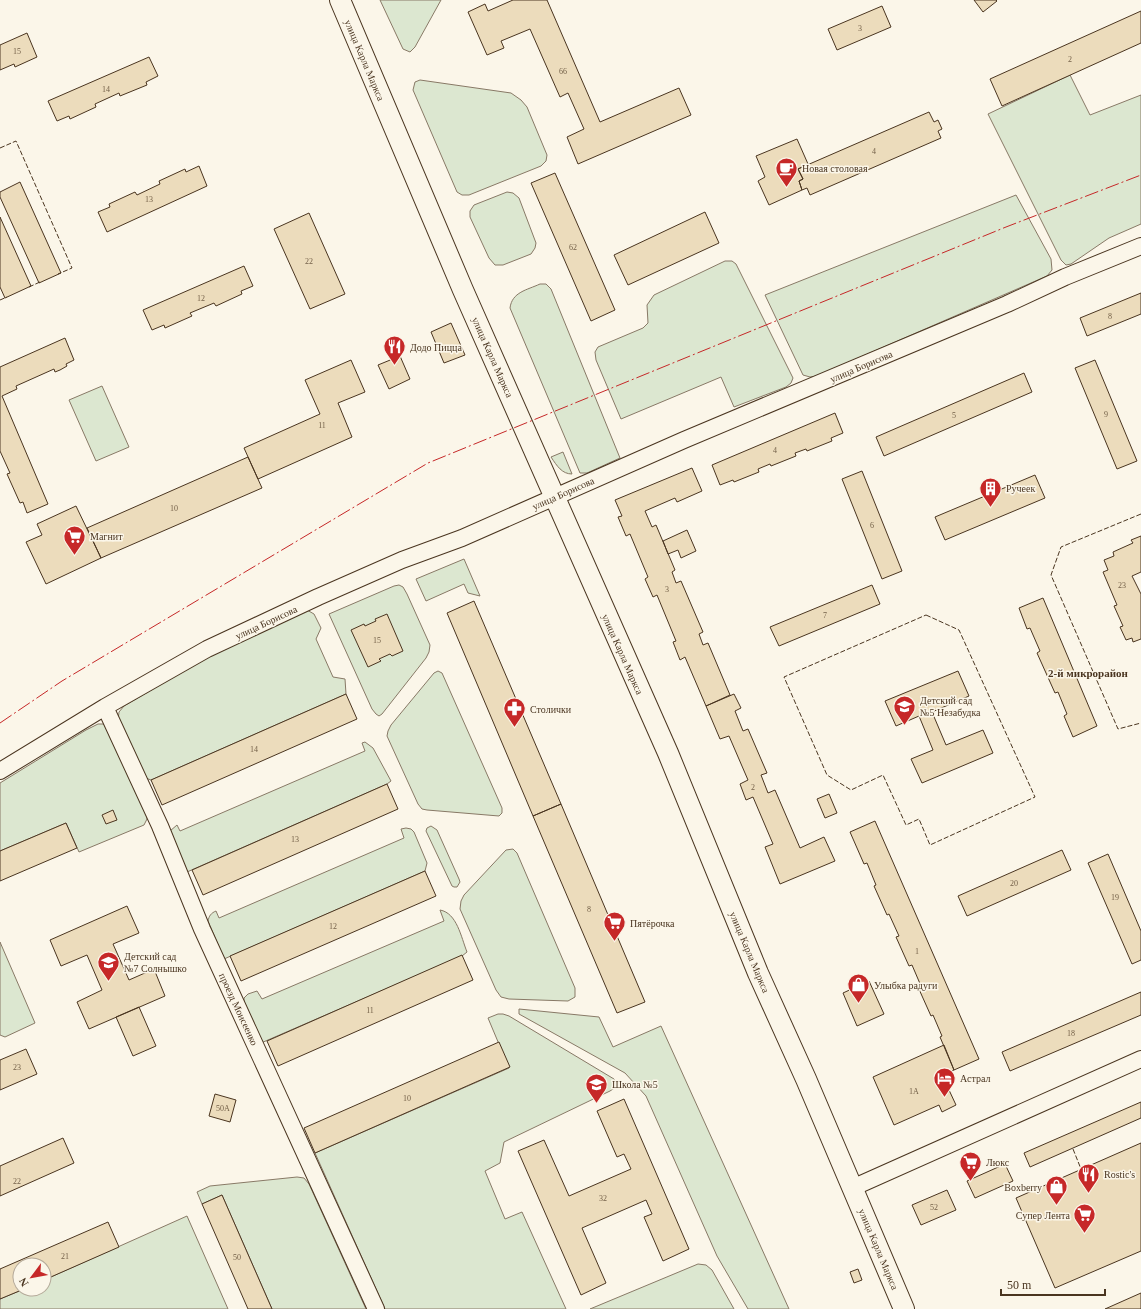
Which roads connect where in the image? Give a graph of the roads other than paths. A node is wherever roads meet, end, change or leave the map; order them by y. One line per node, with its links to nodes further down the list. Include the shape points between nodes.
1 (340, 0): 3 (main road, улица Карла Маркса)
2 (1141, 246): 3 (street, улица Борисова)
3 (554, 497): 4 (street, улица Борисова, via 462,538 402,560 207,649); 7 (main road, улица Карла Маркса, via 668,753 752,959)
4 (105, 707): 5 (street, улица Борисова); 8 (street, проезд Моисеенко, via 160,826 202,929)
5 (0, 771)
6 (1141, 1059): 7 (street)
7 (852, 1188): 9 (main road, улица Карла Маркса)
8 (376, 1309)
9 (904, 1309)

